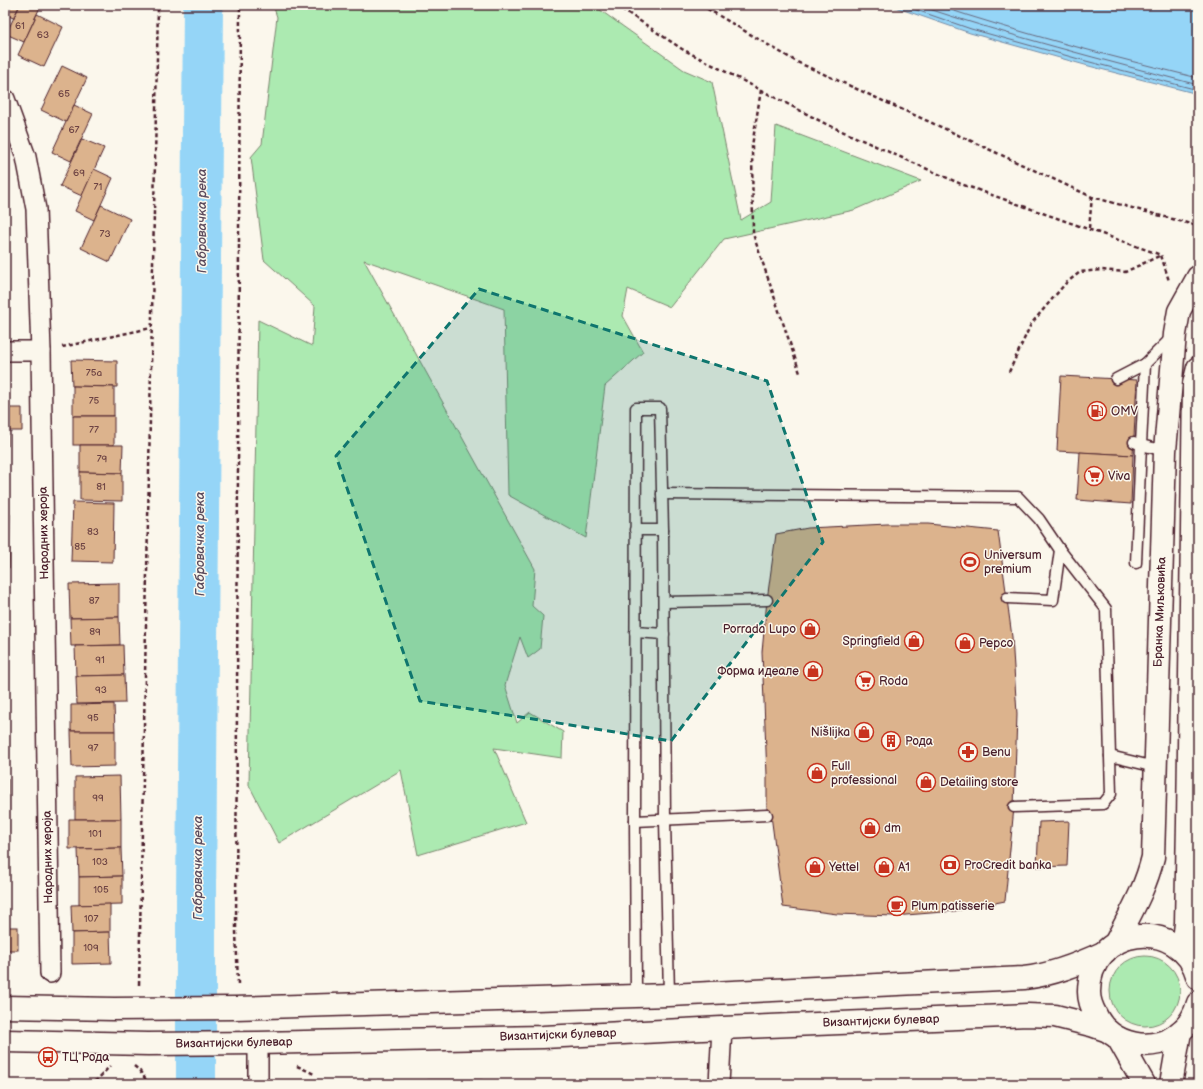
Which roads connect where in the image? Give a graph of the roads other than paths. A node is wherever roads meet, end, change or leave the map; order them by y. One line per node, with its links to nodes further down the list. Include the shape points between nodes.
1 (5, 99): 5 (street, Народних хероја, via 26,157 36,210)
2 (1198, 277): 3 (street, Бранка Миљковића, via 1179,311)
3 (1175, 334): 6 (lane); 10 (street, Бранка Миљковића)
4 (5, 351): 5 (street)
5 (41, 351): 30 (street, Народних хероја)
6 (1145, 364): 7 (lane); 9 (lane)
7 (1116, 378)
8 (1197, 380): 24 (street)
9 (1137, 443): 10 (lane); 15 (lane)
10 (1165, 451): 22 (street, Бранка Миљковића)
11 (662, 494): 12 (lane, via 660,408 636,408); 13 (lane); 14 (lane, via 1018,497 1039,519)
12 (635, 530): 13 (lane); 19 (lane)
13 (664, 530): 18 (lane)
14 (1060, 550): 16 (lane, via 1053,600); 21 (lane, via 1106,610)
15 (1136, 563)
16 (1007, 598)
17 (767, 600): 18 (lane)
18 (664, 602): 20 (lane)
19 (635, 632): 20 (lane); 27 (lane)
20 (664, 634): 26 (lane)
21 (1110, 756): 22 (lane); 23 (lane, via 1111,794 1103,804)
22 (1155, 766): 28 (street, Бранка Миљковића, via 1153,858 1140,896)
23 (1014, 807)
24 (1193, 814): 29 (street, via 1186,923)
25 (767, 815): 26 (lane)
26 (665, 820): 27 (lane); 33 (lane)
27 (634, 821): 32 (lane)
28 (1110, 948): 29 (street, via 1132,936 1150,935 1167,940); 33 (street, via 1063,970 1039,976); 38 (street, Бранка Миљковића, via 1096,964 1089,992 1098,1020)
29 (1190, 956): 31 (street)
30 (50, 973)
31 (1198, 978)
32 (636, 995): 33 (street); 35 (street, via 235,1008)
33 (669, 995)
34 (1198, 1003): 36 (street)
35 (5, 1007)
36 (1189, 1026): 38 (street, Византијски булевар, via 1166,1041 1150,1045 1134,1044); 44 (street)
37 (722, 1028): 38 (street, Византијски булевар, via 1027,1015 1055,1016 1091,1025); 40 (street, Византијски булевар, via 543,1037); 42 (street)
38 (1113, 1035): 43 (street)
39 (5, 1042): 40 (street, Византијски булевар)
40 (258, 1043): 41 (street)
41 (258, 1084)
42 (719, 1084)
43 (1144, 1084)
44 (1171, 1084)

